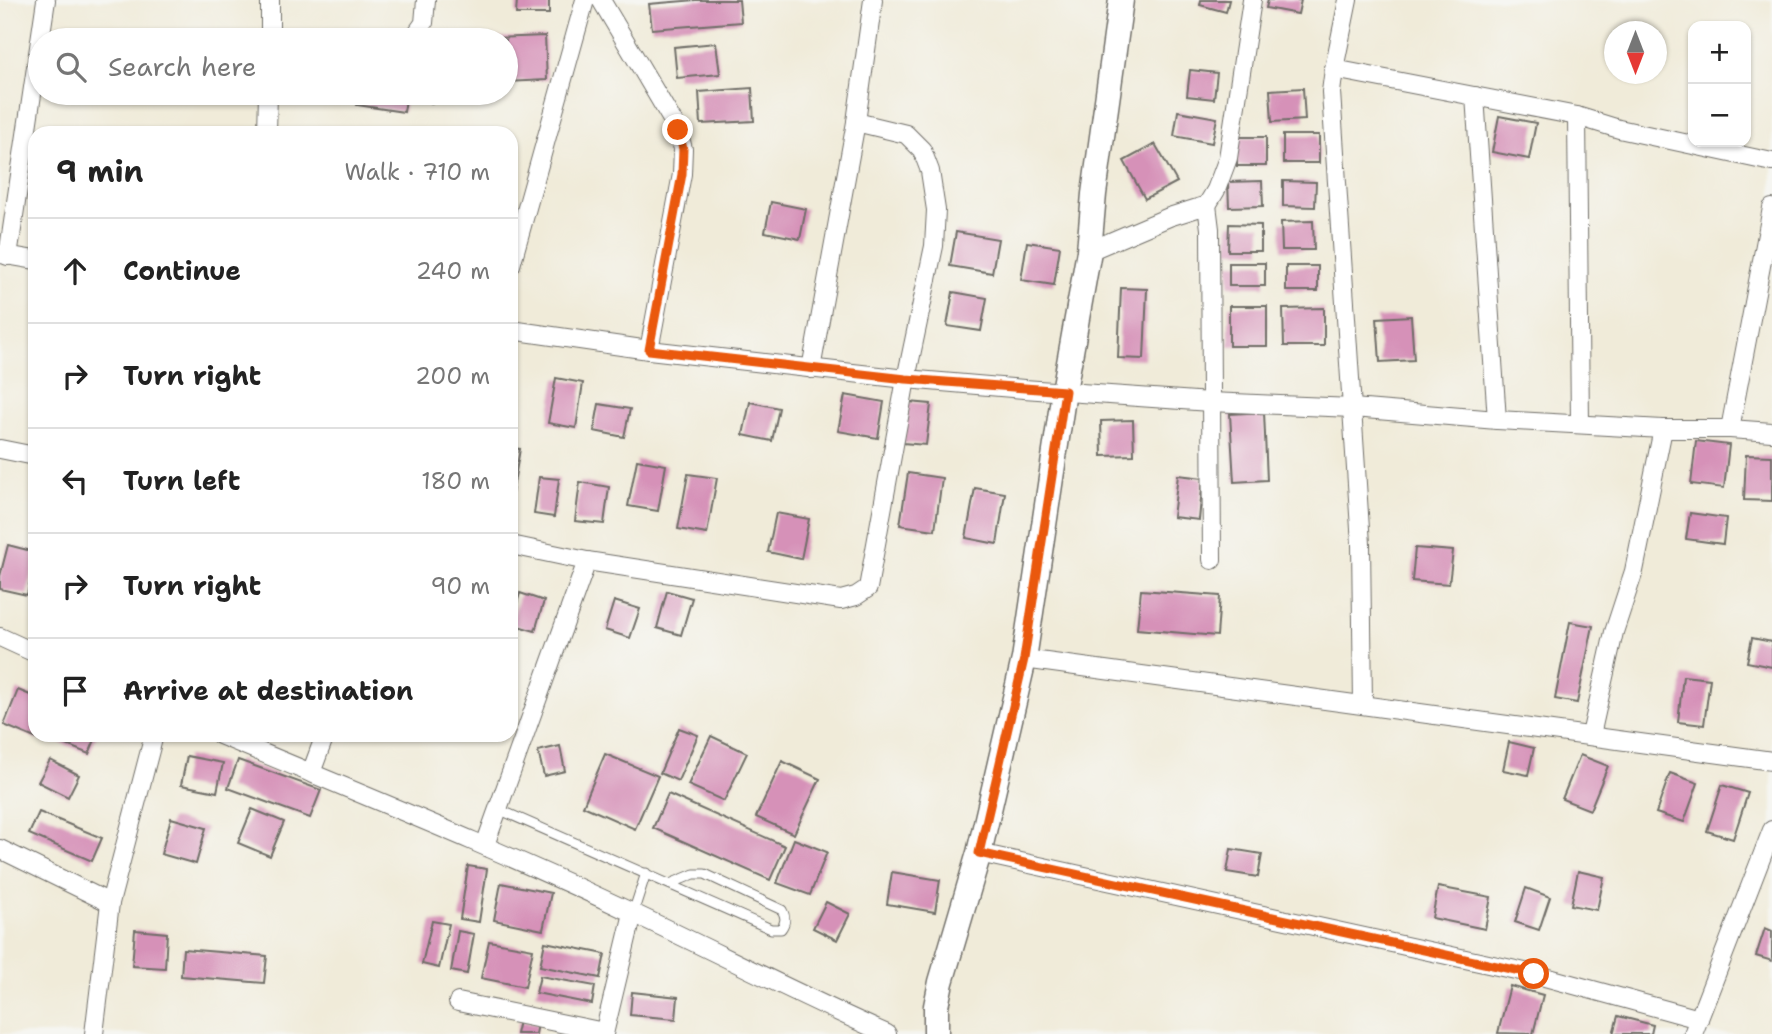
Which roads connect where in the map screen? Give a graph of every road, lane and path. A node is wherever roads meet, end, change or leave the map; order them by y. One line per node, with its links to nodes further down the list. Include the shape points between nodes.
1 (46, 0): 10 (street)
2 (270, 0): 11 (street)
3 (426, 0): 12 (street)
4 (584, 0): 23 (street)
5 (601, 0): 28 (street, via 678,130 683,149)
6 (873, 0): 18 (street)
7 (1121, 0): 24 (main road)
8 (1252, 0): 21 (street, via 1228,158)
9 (1348, 0): 13 (street)
10 (41, 28)
11 (270, 28)
12 (420, 28)
13 (1334, 69): 14 (street); 33 (street, via 1331,92)
14 (1475, 96): 17 (street); 34 (street)
15 (29, 105): 25 (street)
16 (268, 105): 19 (street)
17 (1577, 116): 20 (street); 35 (street)
18 (856, 122): 29 (street); 30 (street, via 906,135 922,150 930,171 936,210 934,246)
19 (267, 126)
20 (1772, 162)
21 (1207, 205): 24 (street); 32 (street)
22 (1772, 208): 37 (street)
23 (518, 240)
24 (1089, 251): 31 (main road)
25 (4, 255): 26 (street)
26 (28, 259)
27 (518, 331): 28 (street)
28 (649, 350): 29 (street)
29 (811, 369): 30 (street)
30 (906, 379): 31 (street); 43 (street, via 867,588 856,596 841,600)
31 (1065, 391): 32 (street); 46 (main road)
32 (1210, 402): 33 (street); 42 (street)
33 (1353, 408): 34 (street); 47 (street)
34 (1497, 420): 35 (street)
35 (1580, 424): 36 (street)
36 (1663, 429): 37 (street); 48 (street, via 1634,571 1614,632)
37 (1730, 429): 38 (street)
38 (1772, 432)
39 (0, 449): 40 (street)
40 (28, 455)
41 (518, 546): 43 (street)
42 (1212, 560)
43 (587, 561): 54 (street)
44 (0, 637): 45 (street)
45 (28, 650)
46 (1024, 659): 47 (street); 58 (main road)
47 (1363, 704): 48 (street)
48 (1591, 735): 52 (street)
49 (152, 742): 61 (street)
50 (237, 742): 53 (street)
51 (322, 742): 53 (street)
52 (1772, 761)
53 (311, 773): 56 (street)
54 (498, 809): 56 (street); 59 (lane)
55 (1772, 830): 64 (street)
56 (485, 845): 62 (street)
57 (0, 849): 61 (street)
58 (979, 853): 64 (street, via 1534,974); 68 (main road, via 941,982)
59 (646, 873): 60 (lane); 62 (lane)
60 (670, 884): 60 (lane, via 694,874 712,876 782,910 785,923 781,929 771,929)
61 (110, 903): 66 (street)
62 (633, 913): 65 (street); 67 (street)
63 (458, 1002): 65 (street)
64 (1696, 1026)
65 (604, 1033)
66 (94, 1034)
67 (887, 1034)
68 (936, 1034)

